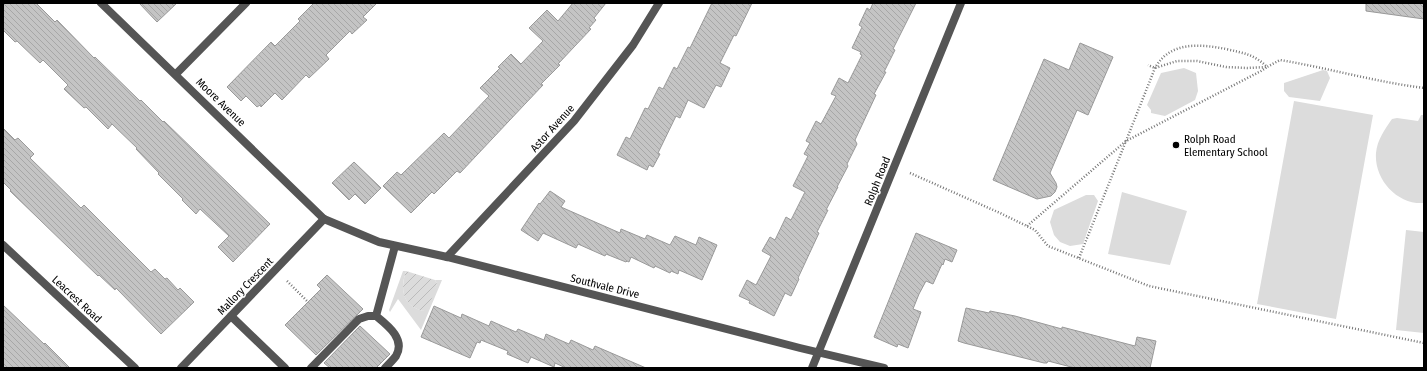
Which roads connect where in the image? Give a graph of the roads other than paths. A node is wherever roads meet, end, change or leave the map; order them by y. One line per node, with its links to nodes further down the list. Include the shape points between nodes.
1 (102, 3): 5 (street, Moore Avenue)
2 (246, 3): 5 (street)
3 (659, 3): 9 (street, Astor Avenue, via 633,45 574,121)
4 (961, 3): 12 (street, Rolph Road)
5 (176, 74): 6 (street, Moore Avenue)
6 (324, 219): 8 (street, Southvale Drive); 10 (street, Mallory Crescent)
7 (3, 245): 13 (street, Leacrest Road)
8 (395, 246): 9 (street, Southvale Drive); 11 (street)
9 (447, 257): 12 (street, Southvale Drive)
10 (231, 316): 14 (street, Mallory Crescent); 15 (street)
11 (376, 316): 16 (street, via 359,319); 17 (street, via 395,333 398,344 397,354)
12 (819, 352): 18 (street, Rolph Road); 19 (street, Southvale Drive)
13 (135, 368)
14 (181, 368)
15 (285, 368)
16 (311, 368)
17 (385, 368)
18 (812, 368)
19 (884, 368)

